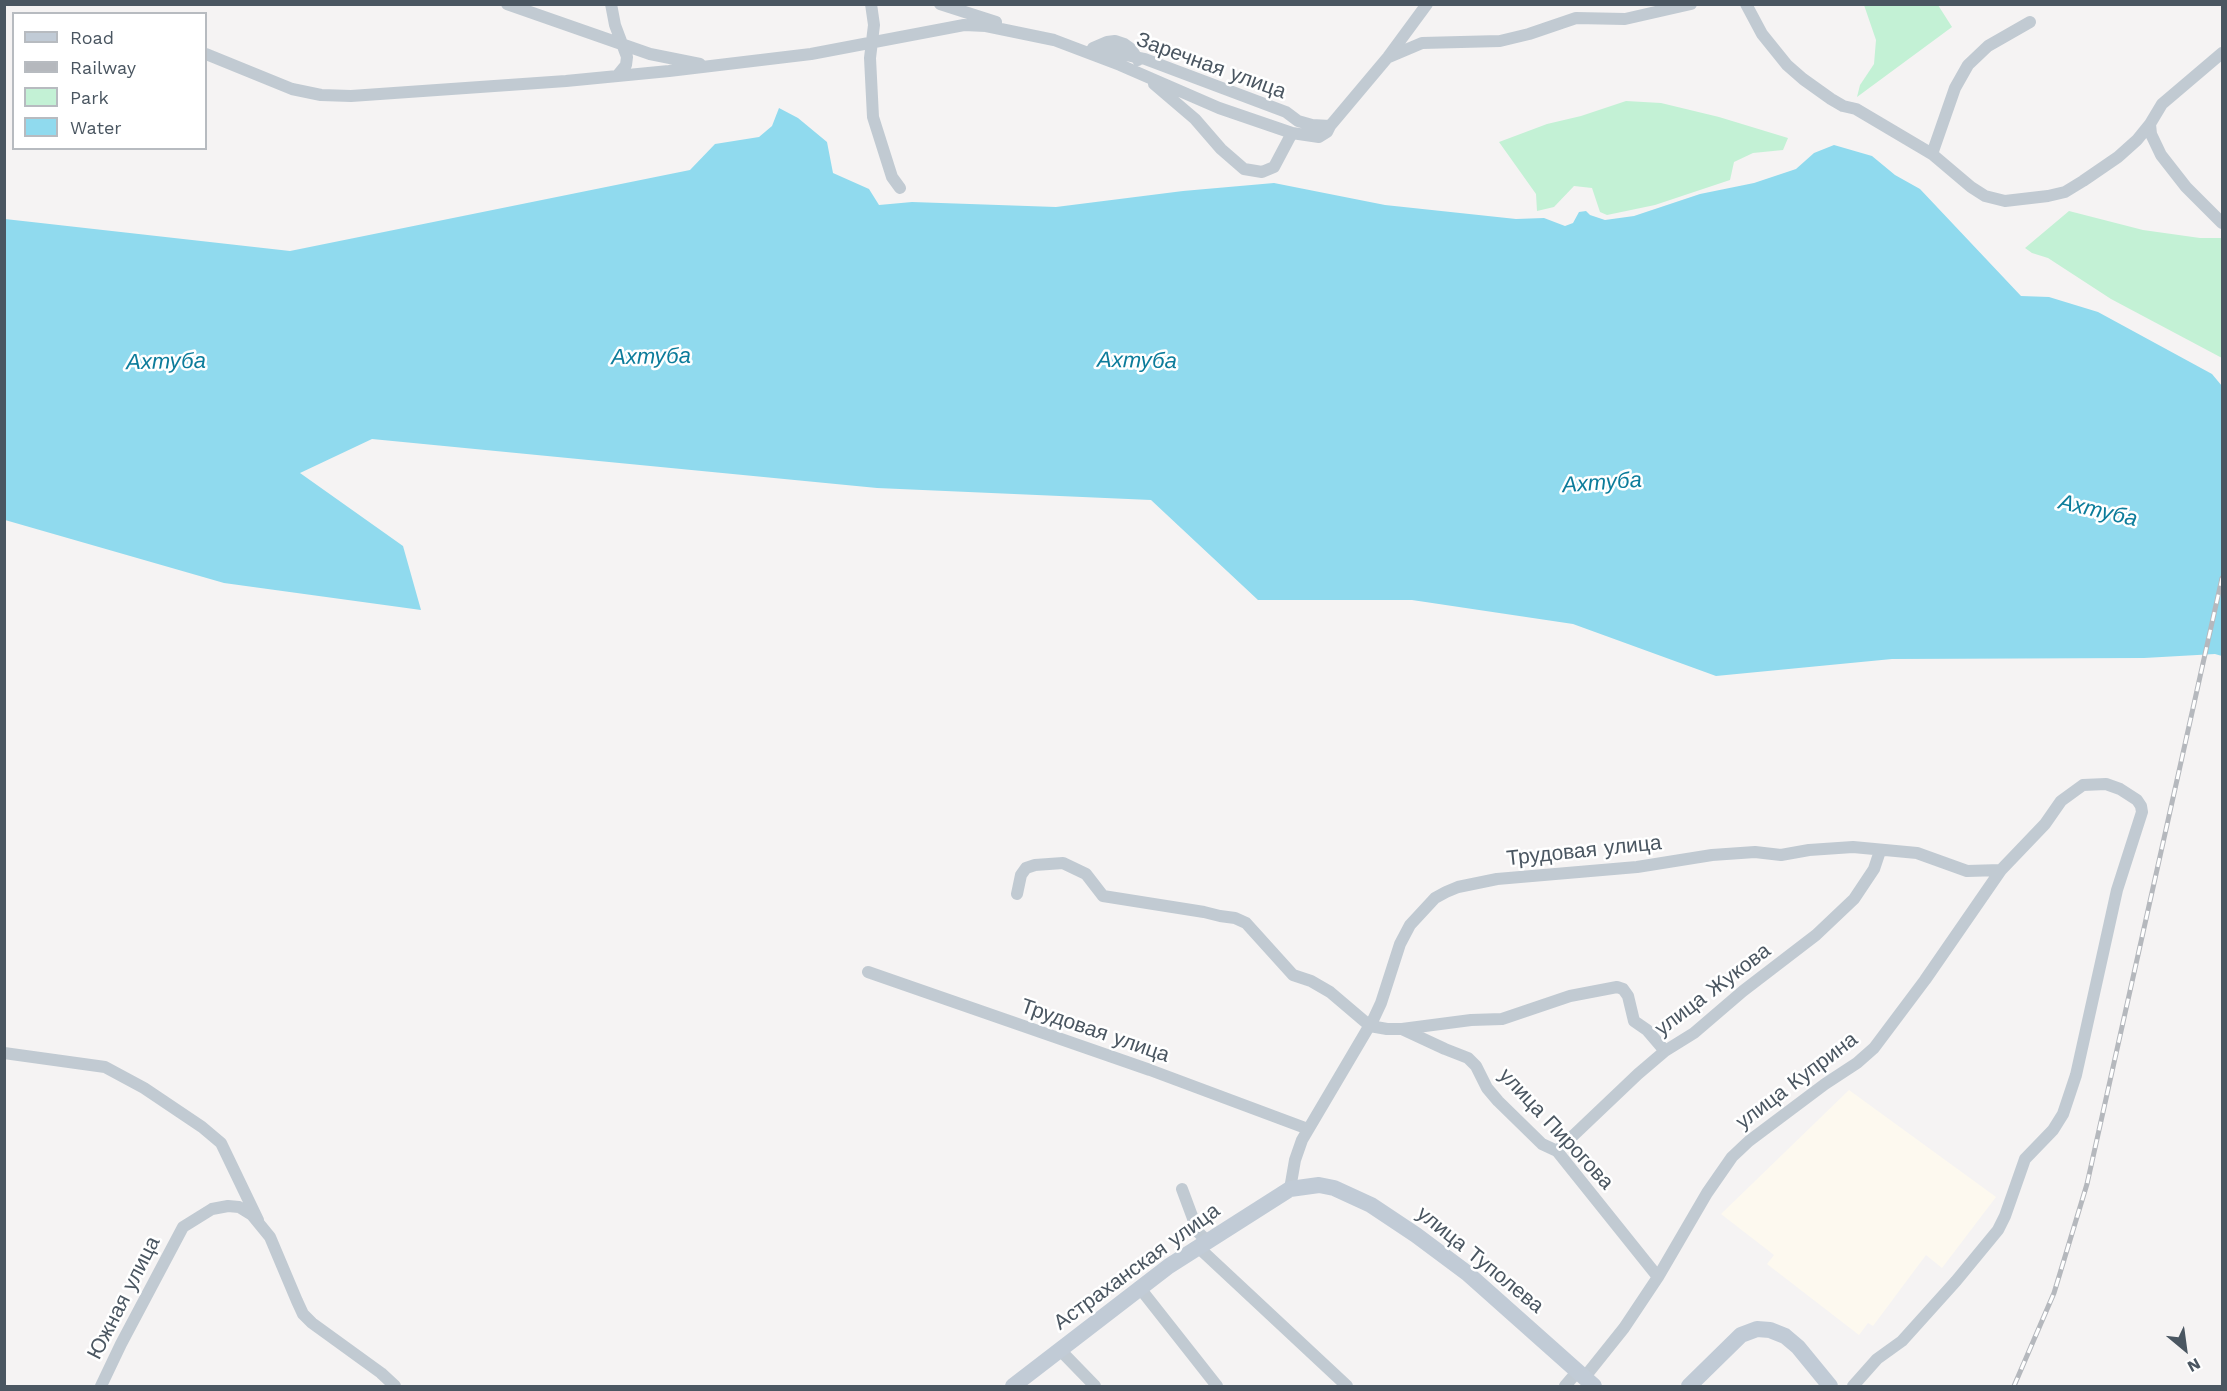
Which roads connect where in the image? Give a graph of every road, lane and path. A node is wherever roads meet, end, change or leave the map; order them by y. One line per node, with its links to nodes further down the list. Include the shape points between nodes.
1 (507, 4): 13 (street)
2 (611, 4): 13 (street)
3 (871, 4): 12 (street)
4 (926, 4): 9 (street)
5 (940, 4): 9 (street, Заречная улица)
6 (1427, 4): 17 (street)
7 (1691, 4): 17 (street, via 1625,19 1576,18 1500,41 1422,43)
8 (1746, 4): 25 (street, via 1762,34 1803,79 1843,106 1856,109)
9 (955, 9): 11 (street, Заречная улица)
10 (2030, 22): 25 (street, via 1988,46 1968,65 1955,87)
11 (1054, 40): 12 (street, via 964,25); 14 (street, Заречная улица)
12 (872, 43): 19 (street); 26 (street, via 873,117 892,177)
13 (623, 44): 19 (street, via 650,54); 20 (street, via 626,65)
14 (1089, 50): 18 (street, Заречная улица); 21 (street)
15 (2223, 53): 22 (street, via 2162,104)
16 (207, 54): 20 (street, via 292,89 321,95)
17 (1388, 57): 23 (street)
18 (1137, 58): 21 (street); 23 (street, Заречная улица, via 1258,101 1298,121)
19 (710, 66): 20 (street)
20 (617, 76)
21 (1149, 78): 24 (street); 24 (street, via 1244,168 1262,172 1274,167)
22 (2150, 124): 25 (street, via 2118,157 2083,181 2065,192 2028,199 2005,201 1985,196); 27 (street, via 2161,155 2186,187)
23 (1330, 126): 24 (street, via 1319,137)
24 (1292, 133)
25 (1932, 154)
26 (900, 188)
27 (2223, 223)
28 (1880, 851): 29 (street, Трудовая улица, via 1917,853 1967,871); 32 (street, Трудовая улица, via 1852,847 1781,855 1712,855 1637,867 1497,879 1458,887 1435,898 1410,925); 34 (street, улица Жукова, via 1874,869 1854,900 1694,1033)
29 (2001, 870): 42 (street, улица Куприна, via 1874,1048 1731,1157); 55 (street, улица Куприна, via 2045,824 2061,801 2083,785 2106,784 2120,789 2141,806 2070,1100 2053,1130 2025,1159 1998,1230 1902,1341 1877,1359)
30 (1017, 894): 32 (street, via 1026,868 1063,863 1086,874 1102,896 1235,918 1246,923 1293,975 1330,992)
31 (868, 972): 36 (street, Трудовая улица)
32 (1370, 1026): 33 (street, улица Пирогова); 36 (street, Трудовая улица)
33 (1401, 1029): 34 (street, via 1502,1019 1570,996 1617,987 1628,996 1634,1021); 37 (street, улица Пирогова, via 1468,1058 1498,1101 1542,1144)
34 (1665, 1051): 37 (street, улица Жукова)
35 (4, 1053): 40 (street, via 105,1067 144,1088 221,1143)
36 (1308, 1129): 39 (street, Трудовая улица, via 1295,1160)
37 (1557, 1151): 42 (street, улица Пирогова)
38 (1182, 1189): 41 (street)
39 (1290, 1189): 41 (main road, Астраханская улица); 45 (main road, улица Туполева, via 1319,1185 1371,1205 1467,1273)
40 (260, 1223): 46 (street, Южная улица, via 239,1207 228,1206 212,1209 183,1227); 47 (street, via 270,1237 303,1314)
41 (1203, 1244): 43 (main road, Астраханская улица); 51 (street)
42 (1658, 1277): 45 (street, улица Куприна)
43 (1139, 1287): 44 (main road, Астраханская улица); 50 (street)
44 (1060, 1350): 48 (main road, Астраханская улица); 49 (street)
45 (1585, 1379): 52 (street, улица Куприна)
46 (101, 1386)
47 (395, 1386)
48 (1013, 1386)
49 (1095, 1386)
50 (1217, 1386)
51 (1347, 1386)
52 (1565, 1386)
53 (1689, 1386): 54 (main road, via 1741,1335 1757,1329 1785,1336)
54 (1830, 1386)
55 (1853, 1386)

